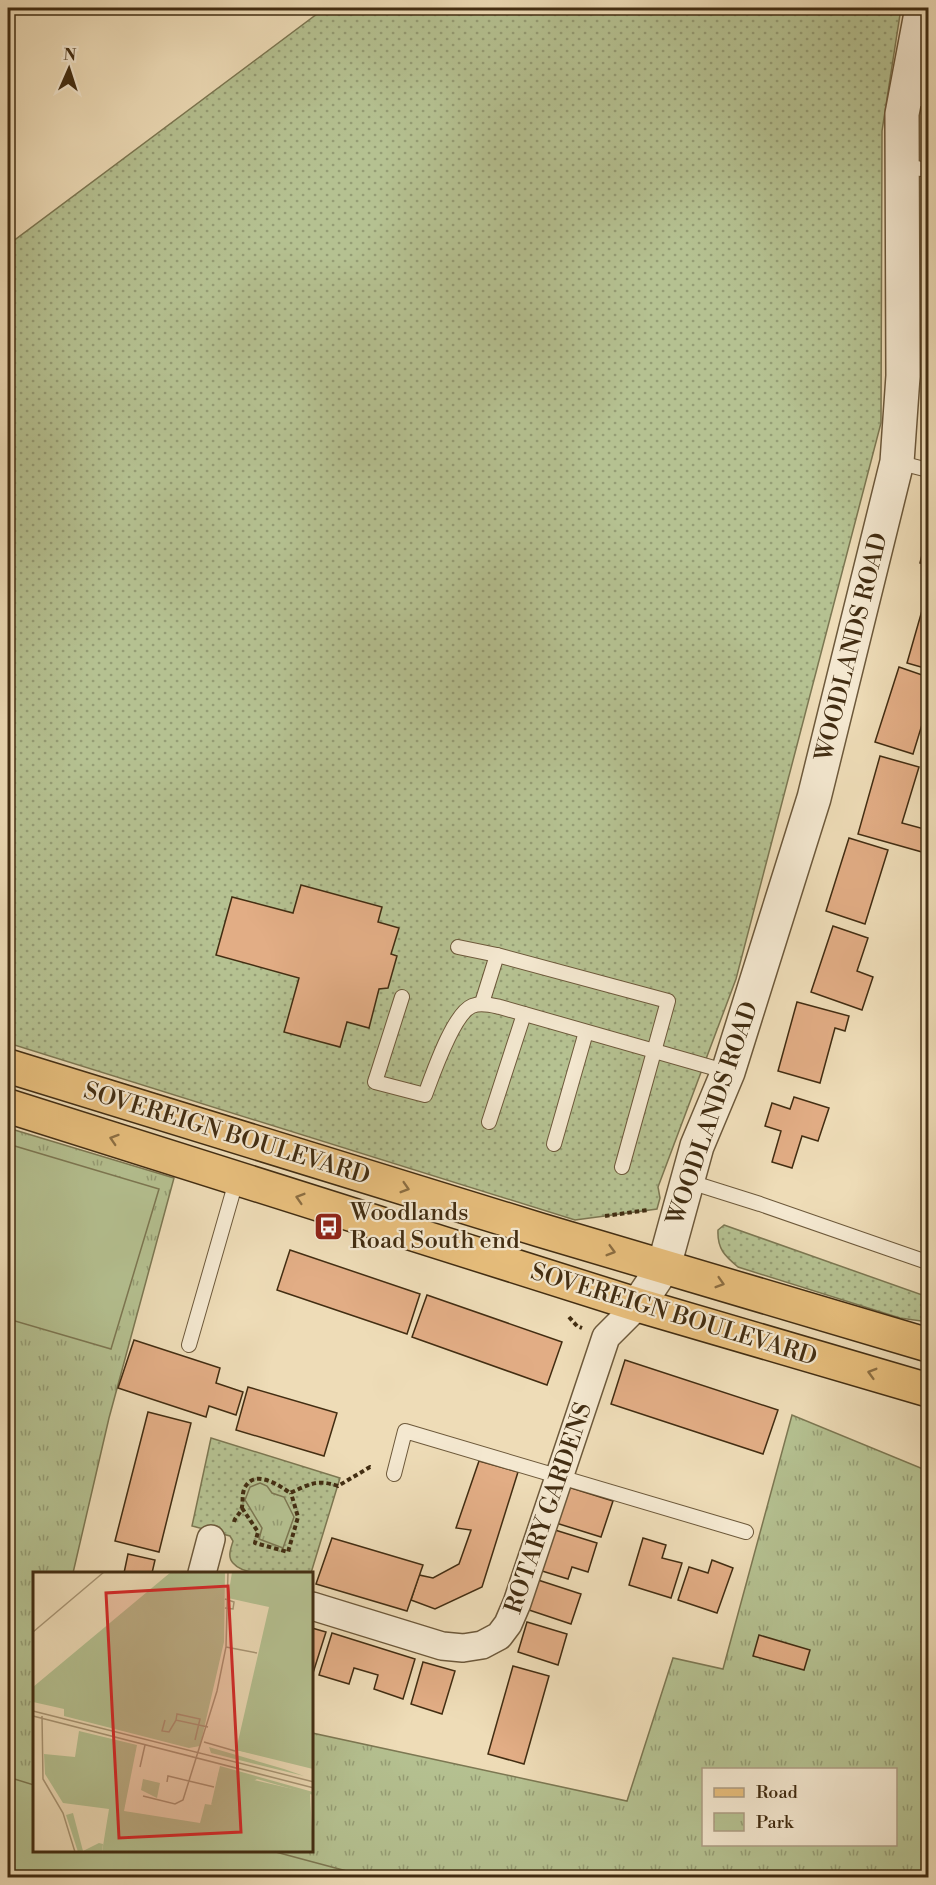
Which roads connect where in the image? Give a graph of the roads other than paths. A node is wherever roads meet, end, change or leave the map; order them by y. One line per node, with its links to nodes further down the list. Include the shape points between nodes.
1 (922, 8): 2 (street, WOODLANDS ROAD)
2 (917, 97): 3 (street, WOODLANDS ROAD, via 902,114)
3 (916, 168): 4 (street, WOODLANDS ROAD)
4 (897, 462): 5 (lane); 14 (street, WOODLANDS ROAD, via 814,798)
5 (928, 470)
6 (458, 947): 7 (lane)
7 (497, 955): 9 (lane); 12 (lane, via 668,1001)
8 (402, 997): 9 (lane, via 375,1082 425,1095 453,1027 471,1006)
9 (482, 1003): 10 (lane)
10 (524, 1014): 11 (lane); 16 (lane)
11 (586, 1032): 12 (lane); 17 (lane)
12 (654, 1051): 14 (lane); 18 (lane)
13 (8, 1066): 22 (main road, SOVEREIGN BOULEVARD, one-way to 22)
14 (728, 1072): 20 (street, WOODLANDS ROAD)
15 (8, 1106): 19 (main road, SOVEREIGN BOULEVARD, one-way to 15)
16 (489, 1122)
17 (554, 1144)
18 (622, 1167)
19 (237, 1178): 23 (main road, SOVEREIGN BOULEVARD, one-way to 19); 24 (lane)
20 (687, 1181): 21 (lane); 22 (street, WOODLANDS ROAD)
21 (924, 1261)
22 (664, 1266): 23 (street, WOODLANDS ROAD); 25 (main road, SOVEREIGN BOULEVARD, one-way to 25)
23 (638, 1305): 26 (main road, SOVEREIGN BOULEVARD, one-way to 23); 28 (street, ROTARY GARDENS, via 606,1337)
24 (189, 1345)
25 (928, 1346)
26 (928, 1390)
27 (394, 1474): 28 (lane, via 405,1431)
28 (559, 1476): 29 (lane); 32 (street, ROTARY GARDENS, via 513,1613 501,1634 490,1641 473,1647 442,1646)
29 (746, 1532)
30 (211, 1539): 31 (street)
31 (202, 1572)
32 (314, 1607)

